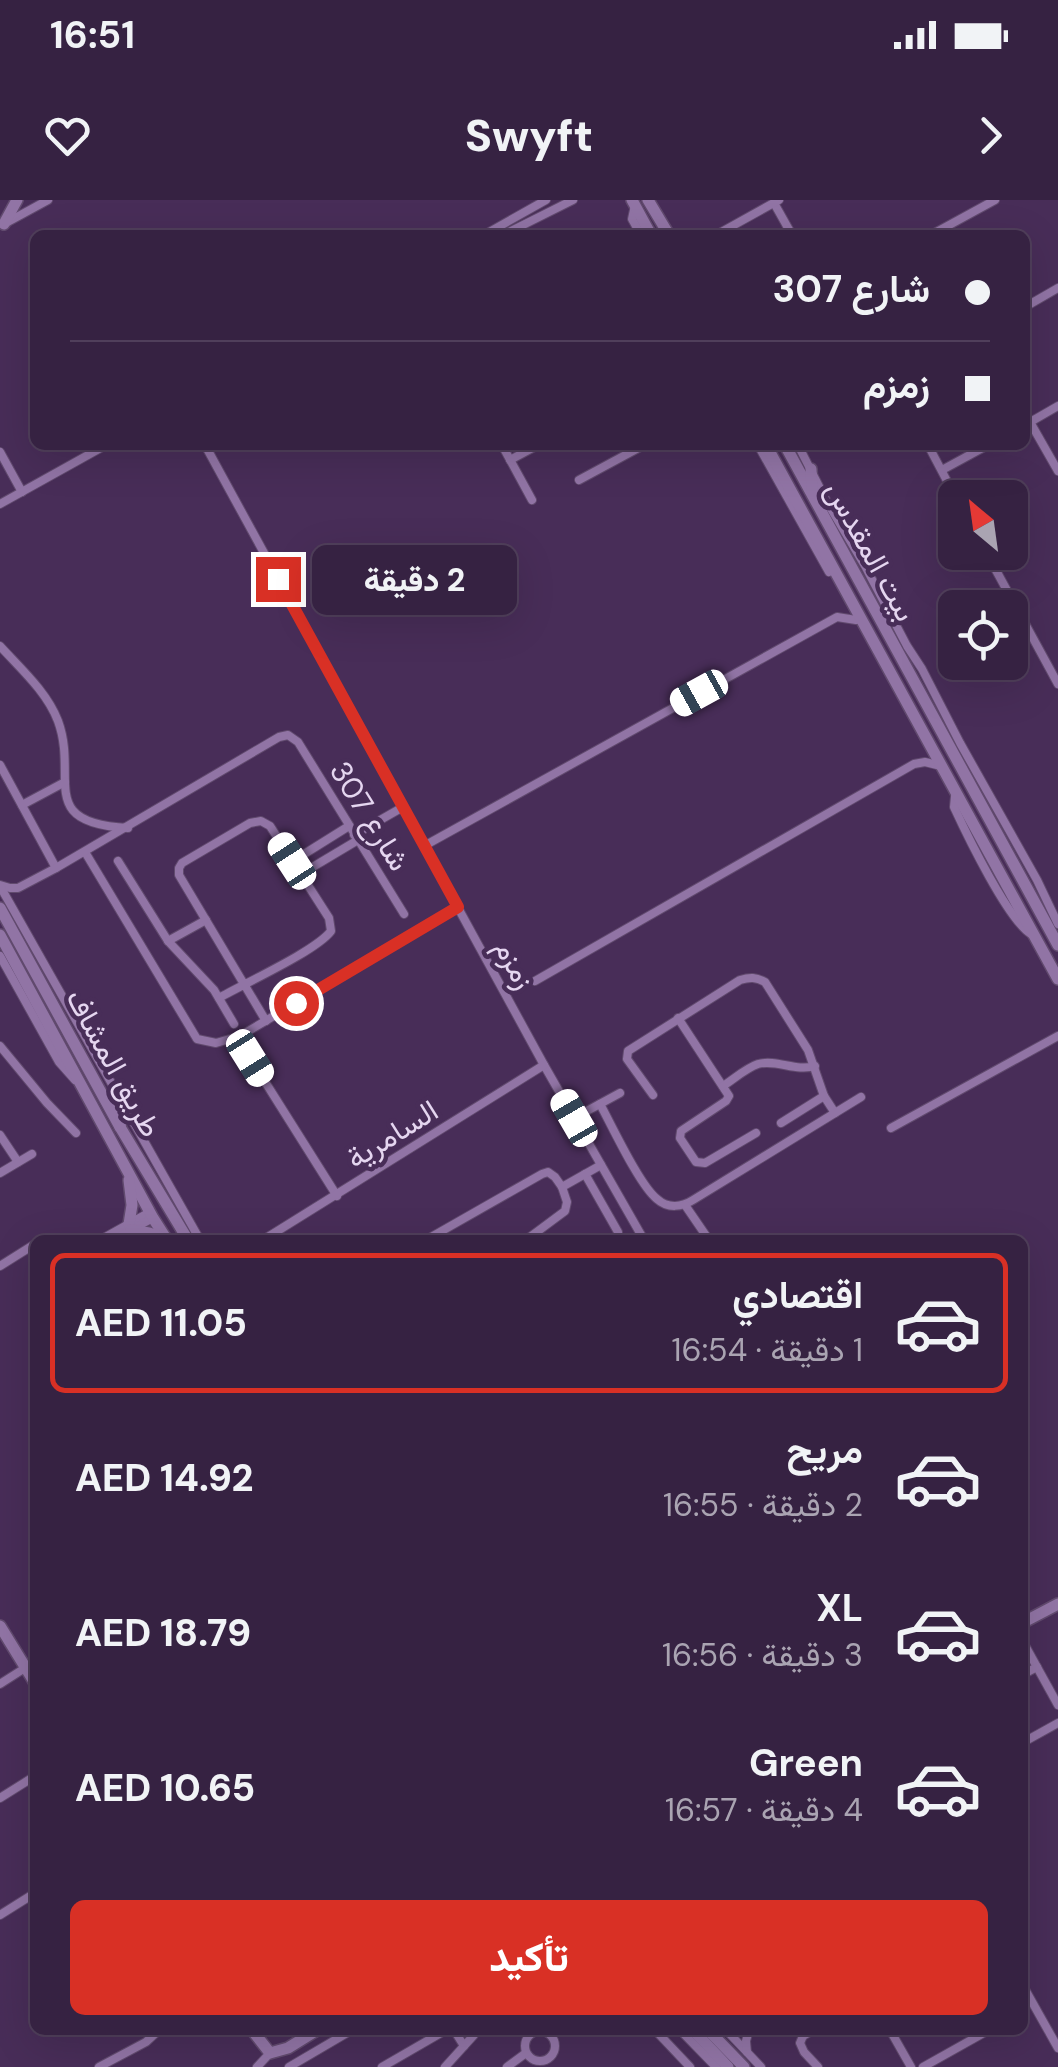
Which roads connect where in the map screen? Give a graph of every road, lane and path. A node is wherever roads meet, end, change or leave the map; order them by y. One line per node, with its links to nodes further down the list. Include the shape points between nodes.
1 (15, 200): 9 (street); 10 (street)
2 (48, 200): 10 (street)
3 (546, 200): 11 (street)
4 (572, 200): 12 (street)
5 (648, 200): 15 (street)
6 (995, 200): 18 (street)
7 (776, 201): 16 (street); 17 (street)
8 (633, 203): 13 (street); 14 (street)
9 (0, 208)
10 (2, 225)
11 (493, 230)
12 (516, 230)
13 (638, 230)
14 (648, 230)
15 (666, 230)
16 (725, 230)
17 (790, 230)
18 (940, 230)
19 (1058, 288): 20 (street)
20 (1030, 304)
21 (1058, 406): 22 (street)
22 (1030, 422)
23 (1030, 426): 39 (street)
24 (97, 450): 42 (street)
25 (208, 450): 64 (street, زمزم)
26 (505, 450): 36 (street)
27 (529, 450): 36 (street)
28 (635, 450): 40 (street)
29 (761, 450): 46 (street, بيت المقدس)
30 (769, 450): 46 (street, بيت المقدس)
31 (787, 450): 43 (street, بيت المقدس)
32 (801, 450): 37 (street, بيت المقدس)
33 (931, 450): 38 (street)
34 (979, 450): 38 (street)
35 (0, 452): 42 (street)
36 (510, 460): 44 (street)
37 (812, 469): 43 (street); 53 (street, بيت المقدس)
38 (942, 470): 41 (street)
39 (1058, 471)
40 (579, 480)
41 (947, 480)
42 (22, 492): 45 (street)
43 (813, 497): 52 (street, بيت المقدس)
44 (532, 500)
45 (0, 504)
46 (830, 567): 48 (street, بيت المقدس); 55 (street, بيت المقدس)
47 (996, 570): 54 (street)
48 (844, 598): 49 (street); 50 (street, بيت المقدس)
49 (837, 617): 50 (street); 68 (street)
50 (856, 620): 55 (street, بيت المقدس)
51 (0, 646): 62 (street, via 54,710 63,738)
52 (908, 670): 53 (street); 58 (street, بيت المقدس)
53 (926, 676): 56 (street, بيت المقدس)
54 (1058, 684)
55 (902, 691): 57 (street, بيت المقدس)
56 (960, 743): 58 (street); 80 (street, بيت المقدس)
57 (931, 746): 60 (street, بيت المقدس); 61 (street); 67 (street, via 942,752)
58 (956, 760): 67 (street, بيت المقدس)
59 (0, 764): 63 (street)
60 (941, 766): 61 (street); 85 (street, بيت المقدس)
61 (909, 767): 86 (street)
62 (64, 782): 63 (street); 65 (street, via 76,816)
63 (22, 804): 72 (street)
64 (403, 807): 66 (street); 68 (street, زمزم)
65 (128, 828): 66 (street, شارع 307, via 278,737 291,736); 69 (street)
66 (354, 834): 71 (street); 73 (street); 78 (street, شارع 307)
67 (1002, 844): 83 (street, بيت المقدس)
68 (424, 846): 76 (street, زمزم)
69 (85, 852): 72 (street); 92 (street, via 197,1040)
70 (118, 861): 82 (street)
71 (292, 861): 73 (street); 79 (street, via 270,826 255,821 182,863 180,878)
72 (56, 868): 75 (street)
73 (301, 874): 87 (street, via 331,930)
74 (0, 886): 75 (street); 77 (street, طريق المشاف)
75 (18, 888): 77 (street)
76 (458, 907): 90 (street); 95 (street, زمزم)
77 (6, 909): 104 (street, طريق المشاف); 108 (street, طريق المشاف)
78 (404, 914)
79 (206, 920): 82 (street); 87 (street)
80 (1058, 924)
81 (0, 935): 97 (street, طريق المشاف)
82 (168, 941): 88 (street)
83 (1058, 944)
84 (0, 956): 97 (street, طريق المشاف, via 59,1062)
85 (1058, 979)
86 (535, 981)
87 (244, 984): 88 (street); 90 (street)
88 (220, 998): 91 (street)
89 (678, 1018): 96 (street, via 740,980 758,978); 98 (street); 100 (street, via 627,1055)
90 (266, 1021): 92 (street)
91 (234, 1024)
92 (240, 1036): 120 (street)
93 (1058, 1036): 109 (street)
94 (0, 1046): 110 (street)
95 (544, 1065): 106 (street, زمزم); 120 (street, السامرية)
96 (815, 1066): 98 (street, via 759,1064); 101 (street)
97 (80, 1084): 116 (street, طريق المشاف)
98 (723, 1086): 111 (street, via 728,1100 680,1133 696,1162)
99 (620, 1093): 103 (street)
100 (652, 1095)
101 (824, 1096): 105 (street); 107 (street)
102 (861, 1097): 105 (street)
103 (600, 1104): 106 (street); 121 (street, via 650,1193 666,1204)
104 (124, 1105): 108 (street); 129 (street, طريق المشاف)
105 (834, 1113): 121 (street)
106 (574, 1118): 115 (street, زمزم)
107 (780, 1123)
108 (120, 1127): 128 (street, طريق المشاف)
109 (890, 1128)
110 (76, 1132)
111 (756, 1132)
112 (0, 1135): 114 (street)
113 (32, 1154): 114 (street)
114 (18, 1162): 117 (street)
115 (601, 1166): 118 (street); 134 (street, زمزم)
116 (128, 1171): 122 (street, طريق المشاف); 123 (street)
117 (0, 1173)
118 (585, 1174): 119 (street); 133 (street)
119 (562, 1187): 131 (street, via 542,1174); 132 (street, via 564,1212)
120 (337, 1196): 130 (street, السامرية)
121 (685, 1205): 135 (street)
122 (152, 1215): 123 (street); 127 (street, طريق المشاف)
123 (130, 1227): 124 (street); 125 (street); 126 (street)
124 (112, 1235)
125 (119, 1235)
126 (155, 1235)
127 (164, 1235)
128 (185, 1235)
129 (197, 1235)
130 (272, 1235)
131 (435, 1235)
132 (533, 1235)
133 (618, 1235)
134 (641, 1235)
135 (706, 1235)
136 (30, 1247): 137 (street)
137 (0, 1266)
138 (1058, 1604): 139 (street)
139 (1028, 1620)
140 (0, 1626): 143 (street)
141 (1028, 1651): 142 (street)
142 (1037, 1667): 144 (street); 147 (street)
143 (26, 1668): 145 (street); 146 (street)
144 (1028, 1672)
145 (30, 1675)
146 (0, 1684)
147 (1058, 1705)
148 (1058, 1723): 149 (street)
149 (1028, 1740)
150 (30, 1779): 151 (street)
151 (0, 1798)
152 (30, 1896): 153 (street)
153 (0, 1914)
154 (1028, 1994): 155 (street)
155 (1034, 2004): 156 (street); 158 (street)
156 (1028, 2008)
157 (1058, 2020): 158 (street)
158 (1046, 2026): 178 (street)
159 (154, 2035): 184 (street)
160 (254, 2035): 181 (street)
161 (309, 2035): 181 (street)
162 (343, 2035): 185 (street)
163 (437, 2035): 186 (street)
164 (457, 2035): 177 (street)
165 (474, 2035): 177 (street)
166 (531, 2035): 180 (street)
167 (549, 2035): 182 (street, via 555,2060)
168 (659, 2035): 189 (street)
169 (685, 2035): 183 (street)
170 (697, 2035): 190 (street)
171 (713, 2035): 191 (street)
172 (731, 2035): 179 (street)
173 (748, 2035): 179 (street)
174 (806, 2035): 193 (street, via 801,2048)
175 (893, 2035): 194 (street)
176 (980, 2035): 195 (street)
177 (464, 2046): 187 (street)
178 (1058, 2048)
179 (746, 2052): 192 (street)
180 (526, 2053): 182 (street); 188 (street)
181 (264, 2062)
182 (540, 2064)
183 (711, 2064)
184 (99, 2067)
185 (289, 2067)
186 (382, 2067)
187 (446, 2067)
188 (507, 2067)
189 (690, 2067)
190 (728, 2067)
191 (744, 2067)
192 (761, 2067)
193 (818, 2067)
194 (910, 2067)
195 (923, 2067)

